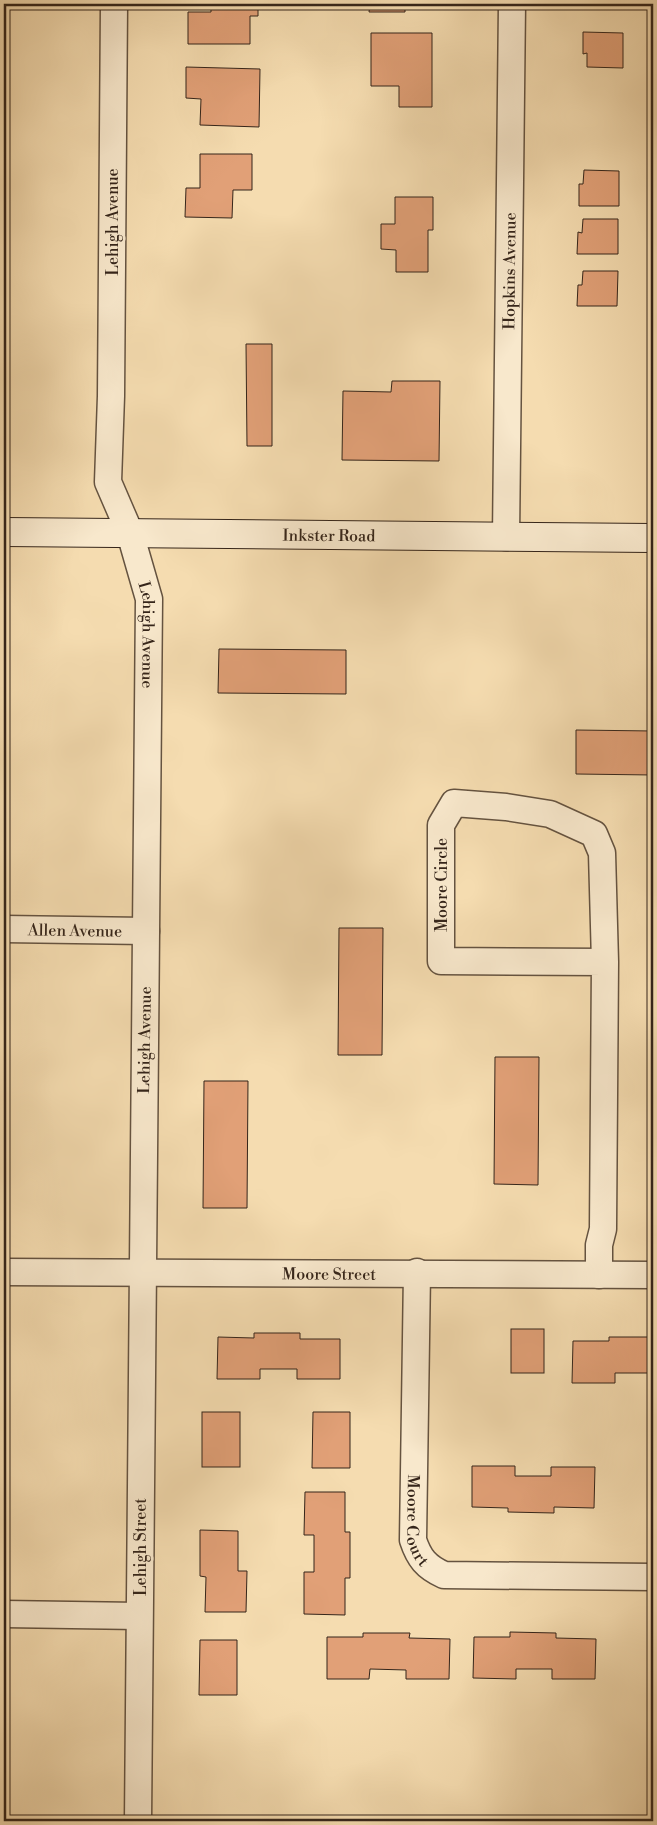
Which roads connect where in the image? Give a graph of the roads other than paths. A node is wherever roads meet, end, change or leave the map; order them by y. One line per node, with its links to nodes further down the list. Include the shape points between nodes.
1 (114, 4): 4 (street, Lehigh Avenue, via 108,482)
2 (512, 4): 5 (street, Hopkins Avenue)
3 (4, 532): 4 (main road, Inkster Road)
4 (130, 533): 5 (main road, Inkster Road); 8 (street, Lehigh Avenue, via 149,599)
5 (506, 537): 6 (main road, Inkster Road)
6 (653, 538)
7 (4, 930): 8 (street, Allen Avenue)
8 (146, 931): 11 (street, Lehigh Avenue)
9 (605, 962): 9 (street, Moore Circle, via 441,961 440,825 454,804 550,814 594,834 602,853); 13 (street, Moore Circle, via 603,1228 599,1245)
10 (4, 1272): 11 (street, Moore Street)
11 (142, 1272): 12 (street, Moore Street); 17 (street, Lehigh Street)
12 (416, 1272): 13 (street, Moore Street); 15 (street, Moore Court, via 413,1540 419,1557 431,1569 444,1574)
13 (599, 1275): 14 (street, Moore Street)
14 (653, 1275)
15 (653, 1577)
16 (4, 1614): 17 (street)
17 (139, 1616): 18 (street, Lehigh Street)
18 (138, 1821)

